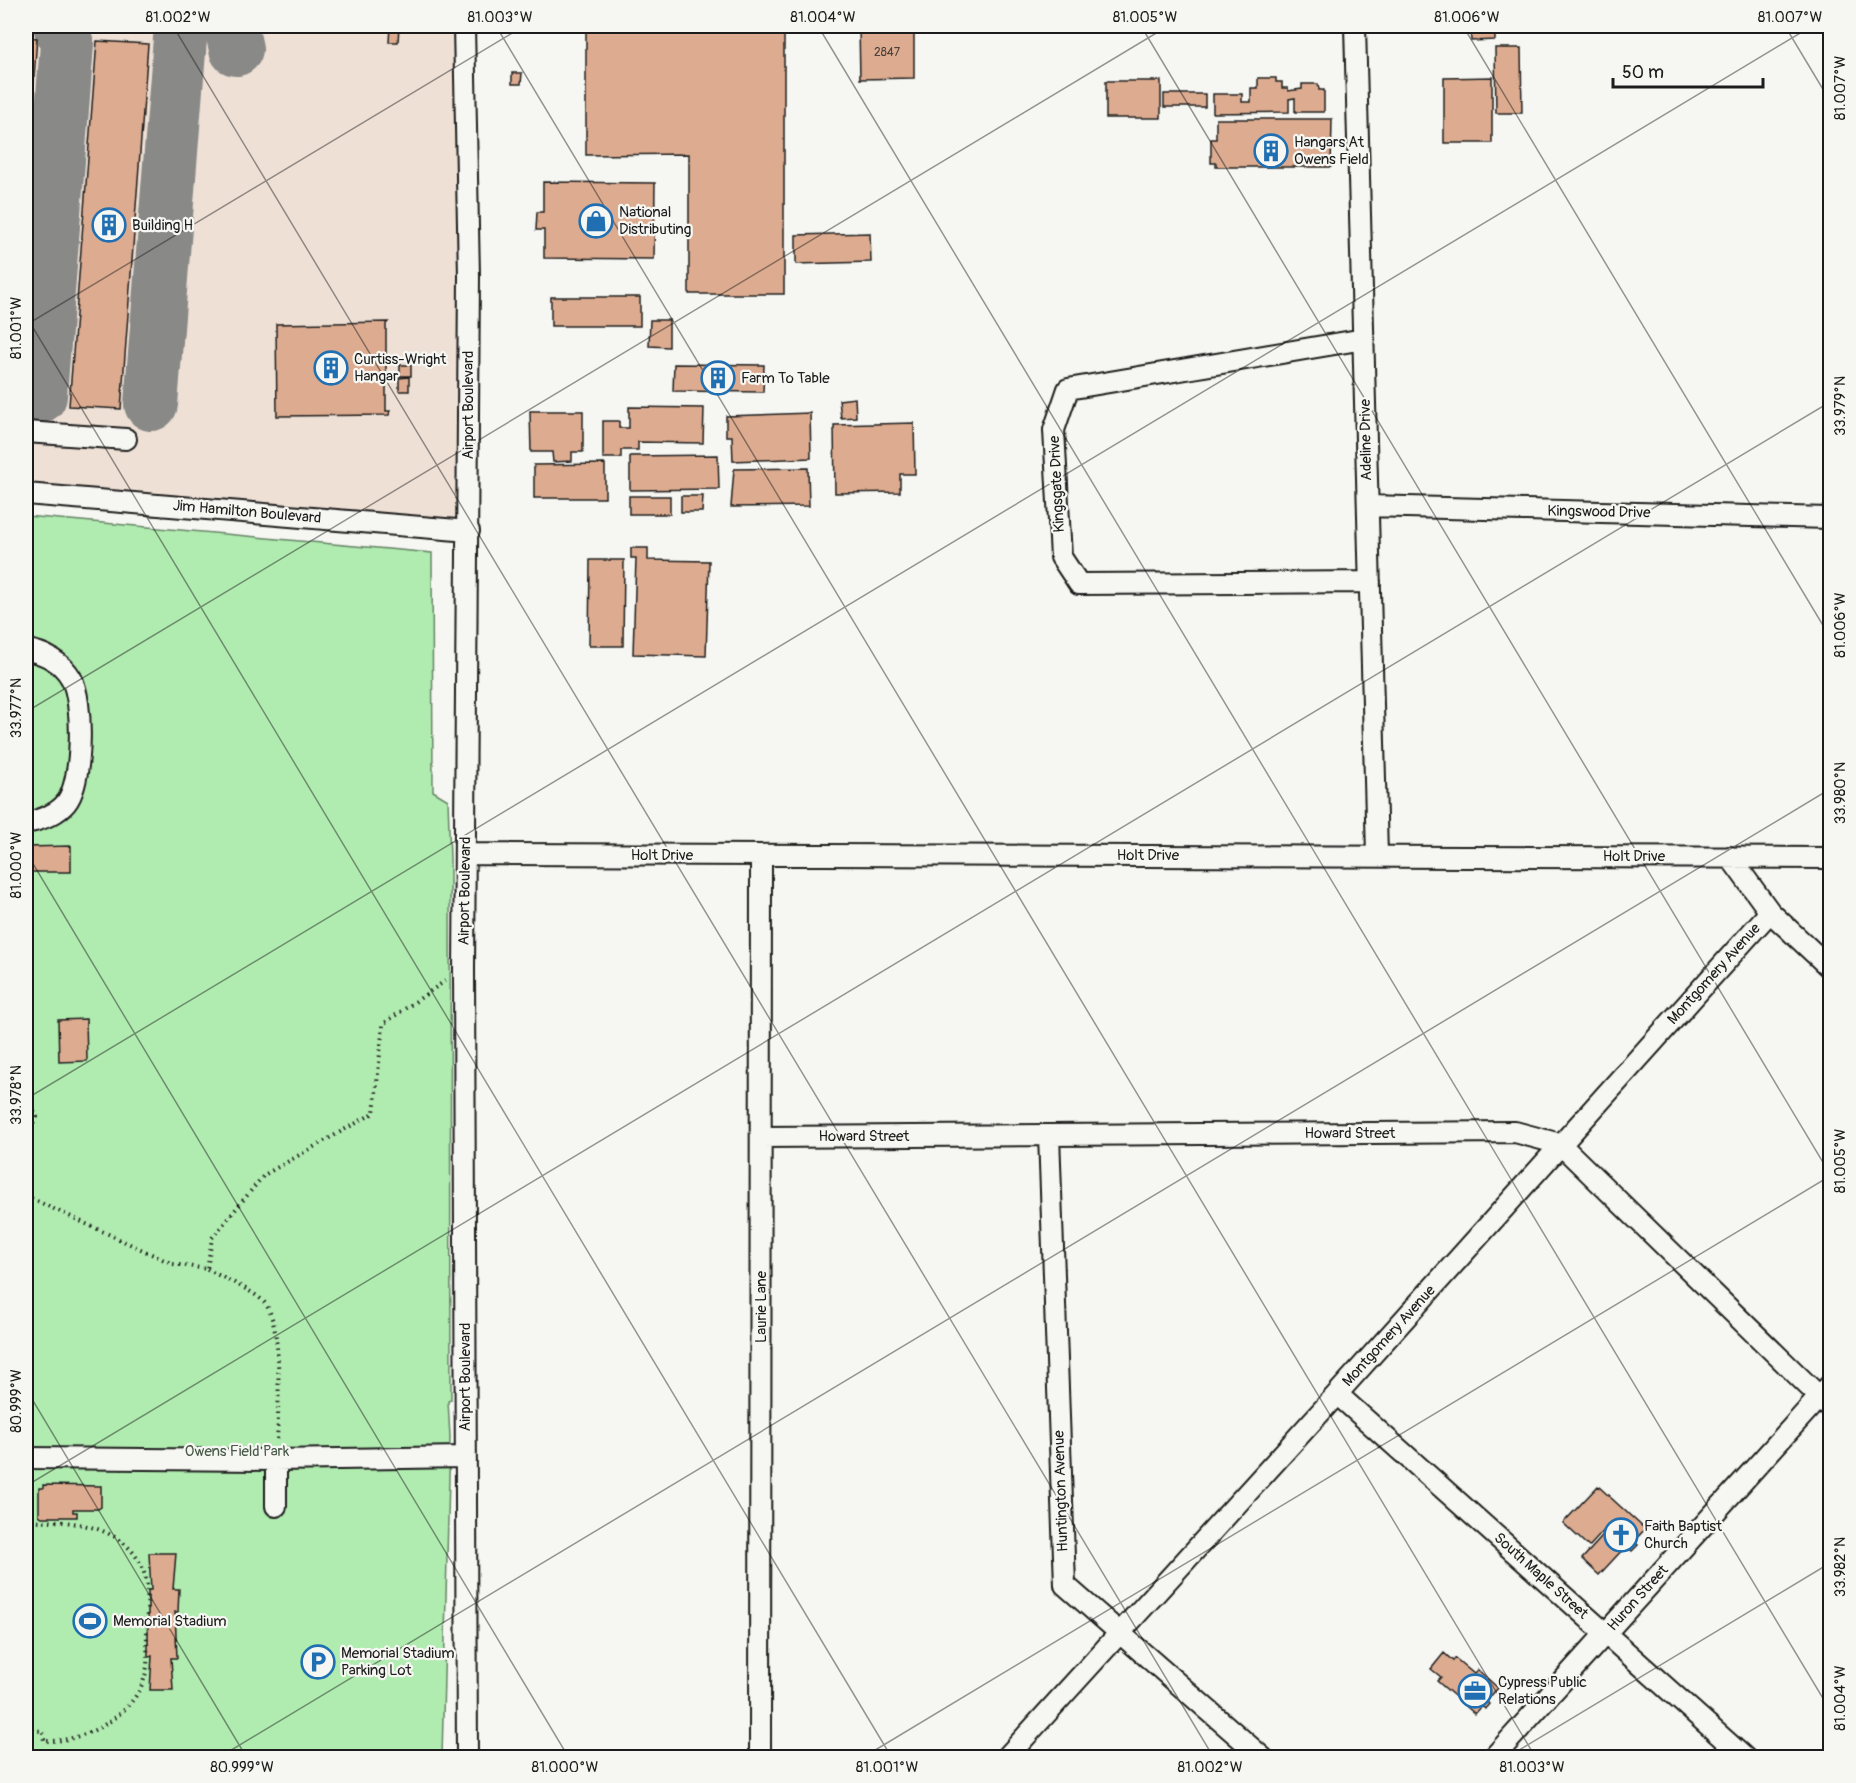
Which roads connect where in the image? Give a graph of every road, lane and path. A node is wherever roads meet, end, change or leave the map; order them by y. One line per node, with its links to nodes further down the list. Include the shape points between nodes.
1 (464, 26): 9 (street, Airport Boulevard)
2 (1355, 26): 3 (street, Adeline Drive)
3 (1364, 339): 7 (street, Adeline Drive); 10 (street, Kingsgate Drive, via 1068,389 1054,430 1061,557 1079,584)
4 (26, 432): 5 (street)
5 (126, 439)
6 (26, 494): 9 (street, Jim Hamilton Boulevard)
7 (1368, 506): 8 (street, Kingswood Drive); 10 (street, Adeline Drive)
8 (1830, 518)
9 (469, 531): 13 (street, Airport Boulevard)
10 (1370, 582): 14 (street, Adeline Drive)
11 (26, 651): 12 (street, via 49,657 71,678 78,697 75,785 66,803 49,816)
12 (26, 823)
13 (466, 854): 15 (street, Holt Drive); 20 (street, Airport Boulevard)
14 (1377, 855): 15 (street, Holt Drive); 16 (street, Holt Drive)
15 (761, 856): 24 (street, Laurie Lane)
16 (1730, 857): 17 (street, Holt Drive); 18 (street)
17 (1830, 858)
18 (1770, 912): 19 (street); 25 (street, Montgomery Avenue)
19 (1830, 968)
20 (464, 970): 27 (path, via 383,1024 374,1113 264,1175 212,1239); 30 (street, Airport Boulevard)
21 (26, 1095): 22 (path, via 37,1117)
22 (26, 1134)
23 (1049, 1135): 24 (street, Howard Street); 25 (street, Howard Street, via 1515,1132); 35 (street, Huntington Avenue, via 1065,1585)
24 (761, 1137): 39 (street, Laurie Lane)
25 (1560, 1144): 28 (street, Montgomery Avenue); 29 (street, Howard Street)
26 (26, 1196): 27 (path, via 173,1264)
27 (207, 1269): 32 (path, via 264,1301 274,1325 279,1386)
28 (1337, 1394): 35 (street, Montgomery Avenue); 36 (street, South Maple Street)
29 (1827, 1396): 36 (street, Huron Street)
30 (465, 1457): 32 (street); 38 (street, Airport Boulevard)
31 (26, 1458): 32 (street)
32 (276, 1460): 33 (street)
33 (276, 1506)
34 (26, 1521): 37 (path, via 87,1524 120,1541 147,1584 147,1626 146,1672 140,1687 115,1717 97,1730 56,1742 44,1741 43,1731)
35 (1121, 1632): 40 (street, Montgomery Avenue); 41 (street, Huntington Avenue)
36 (1605, 1634): 42 (street, Huron Street); 43 (street, South Maple Street)
37 (26, 1731)
38 (467, 1758)
39 (760, 1758)
40 (1006, 1758)
41 (1263, 1758)
42 (1493, 1758)
43 (1745, 1758)

